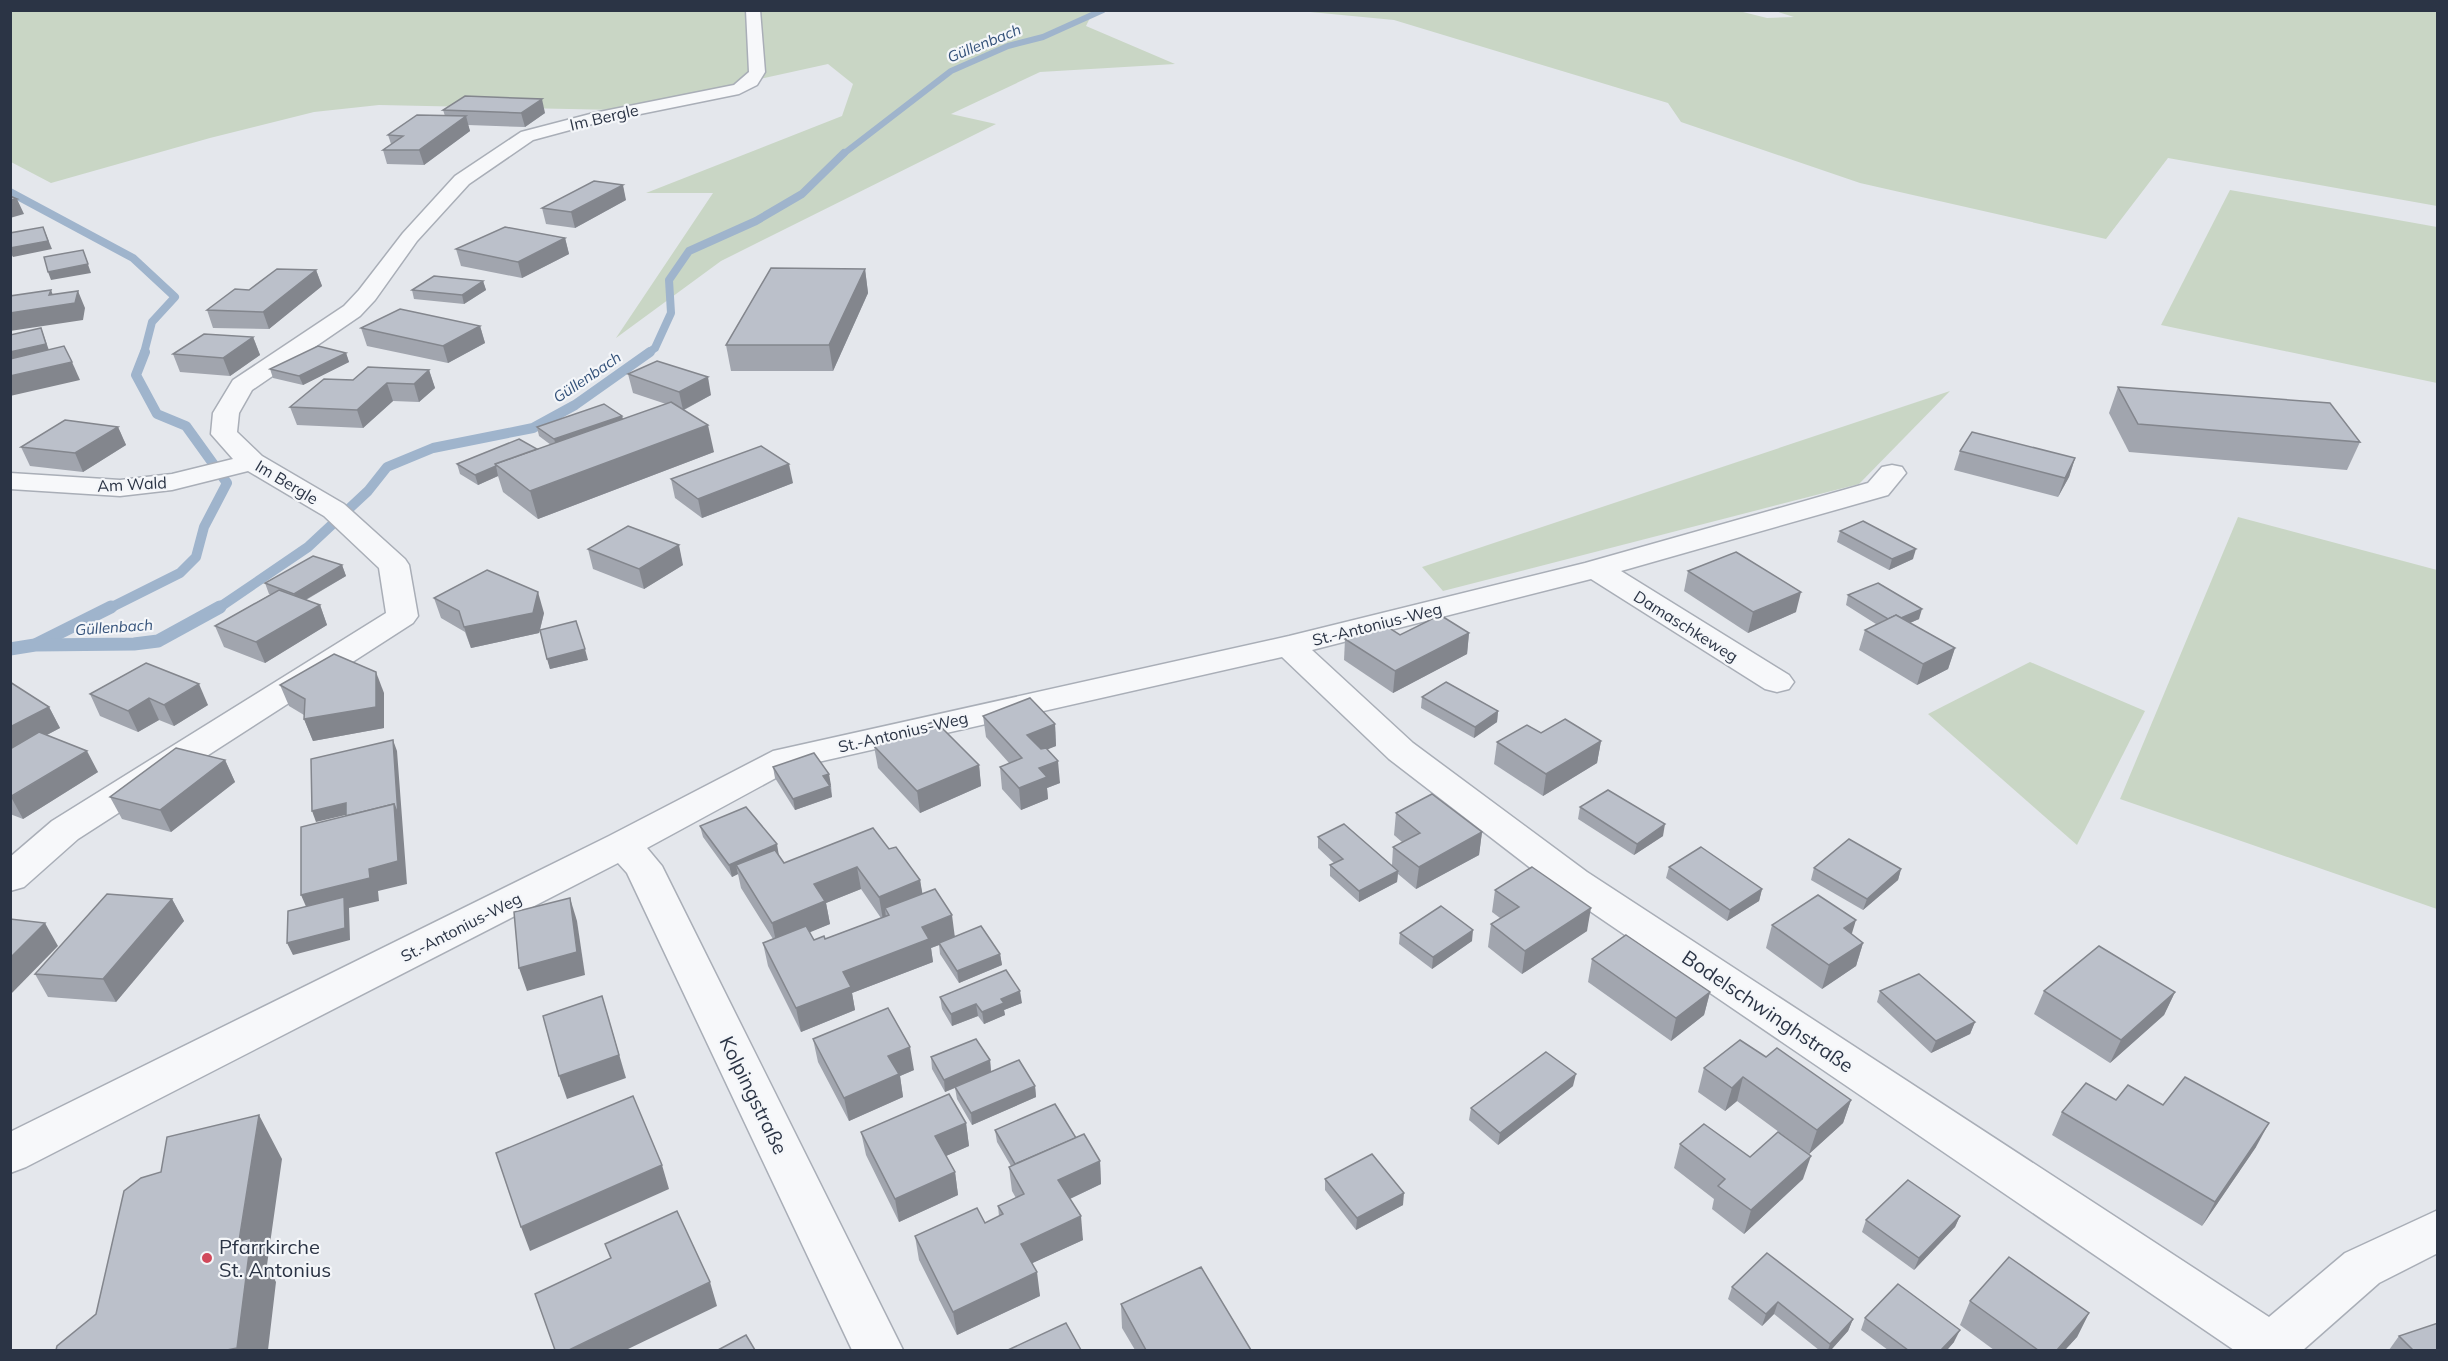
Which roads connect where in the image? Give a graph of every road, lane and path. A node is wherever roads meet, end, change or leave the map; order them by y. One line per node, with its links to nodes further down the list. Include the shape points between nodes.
1 (753, 10): 2 (street, Im Bergle, via 758,72 739,89 594,118 527,136 462,180 351,311 242,385 226,413 224,434)
2 (248, 463): 4 (street, Am Wald, via 180,480 120,488); 9 (street, Im Bergle, via 334,510 394,566 402,616 65,830)
3 (1892, 473): 5 (street, St.-Antonius-Weg, via 1878,489)
4 (10, 481)
5 (1596, 569): 6 (street, St.-Antonius-Weg); 7 (street, Damaschkeweg)
6 (1289, 646): 8 (street, St.-Antonius-Weg, via 785,759); 12 (street, Bodelschwinghstraße, via 1401,751 1573,881)
7 (1777, 682)
8 (622, 845): 10 (street, St.-Antonius-Weg); 13 (street, Kolpingstraße, via 643,866)
9 (10, 878)
10 (10, 1154)
11 (2438, 1230): 12 (street, via 2362,1268)
12 (2269, 1348)
13 (878, 1350)

